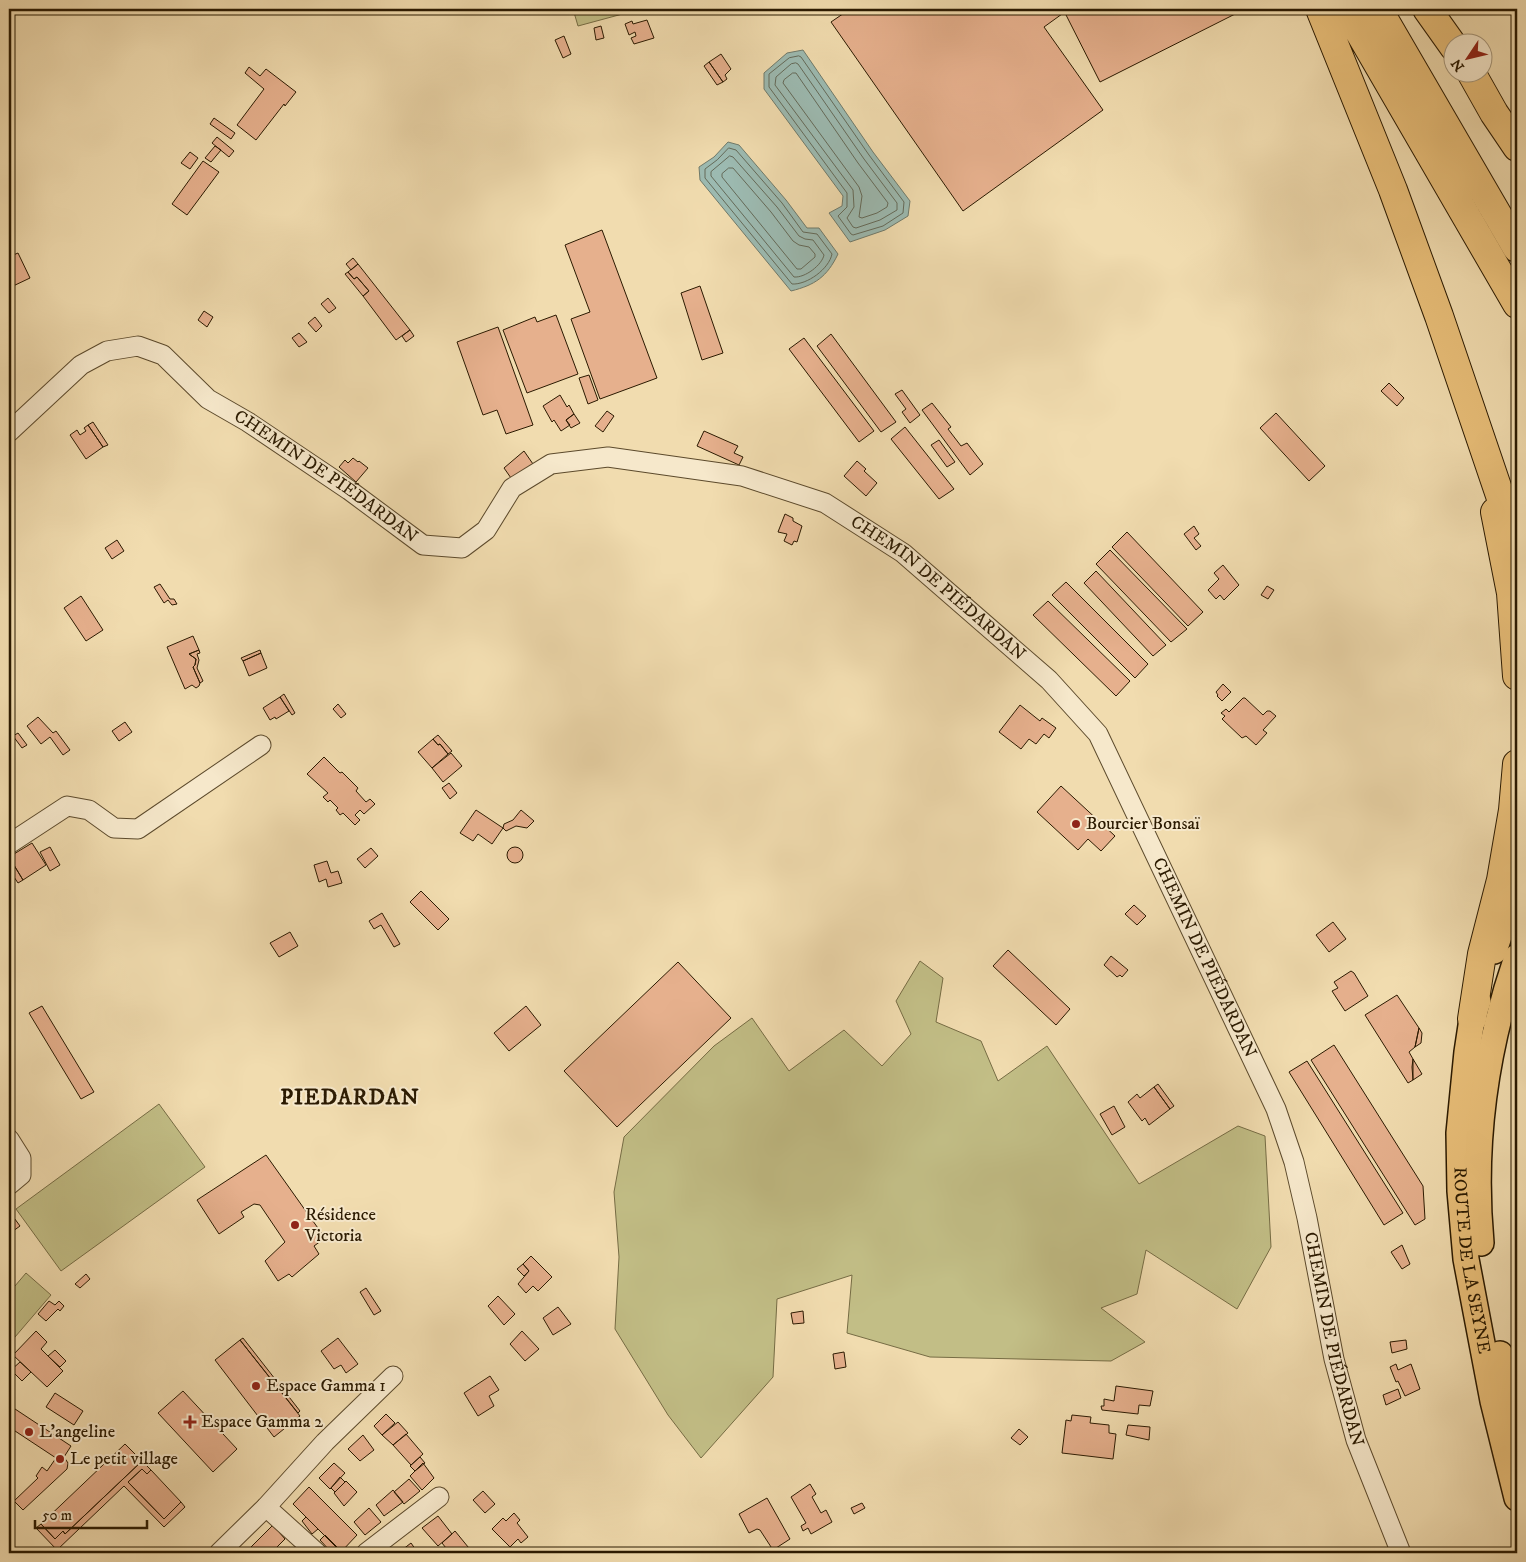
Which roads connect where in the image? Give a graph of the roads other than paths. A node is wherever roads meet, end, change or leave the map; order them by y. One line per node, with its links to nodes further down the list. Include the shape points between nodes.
1 (1320, 9): 12 (highway, via 1393,190)
2 (1346, 9): 11 (highway)
3 (1378, 9): 10 (highway)
4 (1427, 9): 5 (highway)
5 (1444, 33)
6 (1477, 82): 9 (highway)
7 (1480, 82): 8 (highway)
8 (1517, 128)
9 (1517, 147)
10 (1517, 248)
11 (1517, 304)
12 (1476, 427): 14 (highway); 15 (highway, via 1511,593)
13 (9, 432): 32 (street, CHEMIN DE PIÉDARDAN, via 81,365 107,351 138,346 163,355 208,399 349,490 423,545 462,548 486,530 512,488 551,464 608,457 742,476 825,503 903,553 1049,680 1098,734 1276,1109 1294,1162 1334,1359 1356,1440)
14 (1517, 537)
15 (1517, 676)
16 (261, 744): 18 (street, via 138,829 114,828 89,810 67,806)
17 (1517, 764): 21 (highway, via 1501,880 1482,954)
18 (9, 844)
19 (1517, 892): 21 (main road, ROUTE DE LA SEYNE)
20 (1517, 957): 25 (main road, ROUTE DE LA SEYNE, via 1496,1026 1487,1071 1478,1185 1489,1309)
21 (1472, 1019): 27 (main road, ROUTE DE LA SEYNE, via 1459,1133 1466,1259 1493,1401)
22 (9, 1139): 23 (street, via 21,1158 21,1175)
23 (9, 1185)
24 (393, 1376): 28 (street, via 325,1442)
25 (1517, 1424)
26 (439, 1497): 31 (street)
27 (1517, 1498)
28 (266, 1507): 29 (street); 30 (street)
29 (219, 1553)
30 (317, 1553)
31 (366, 1553)
32 (1401, 1553)

